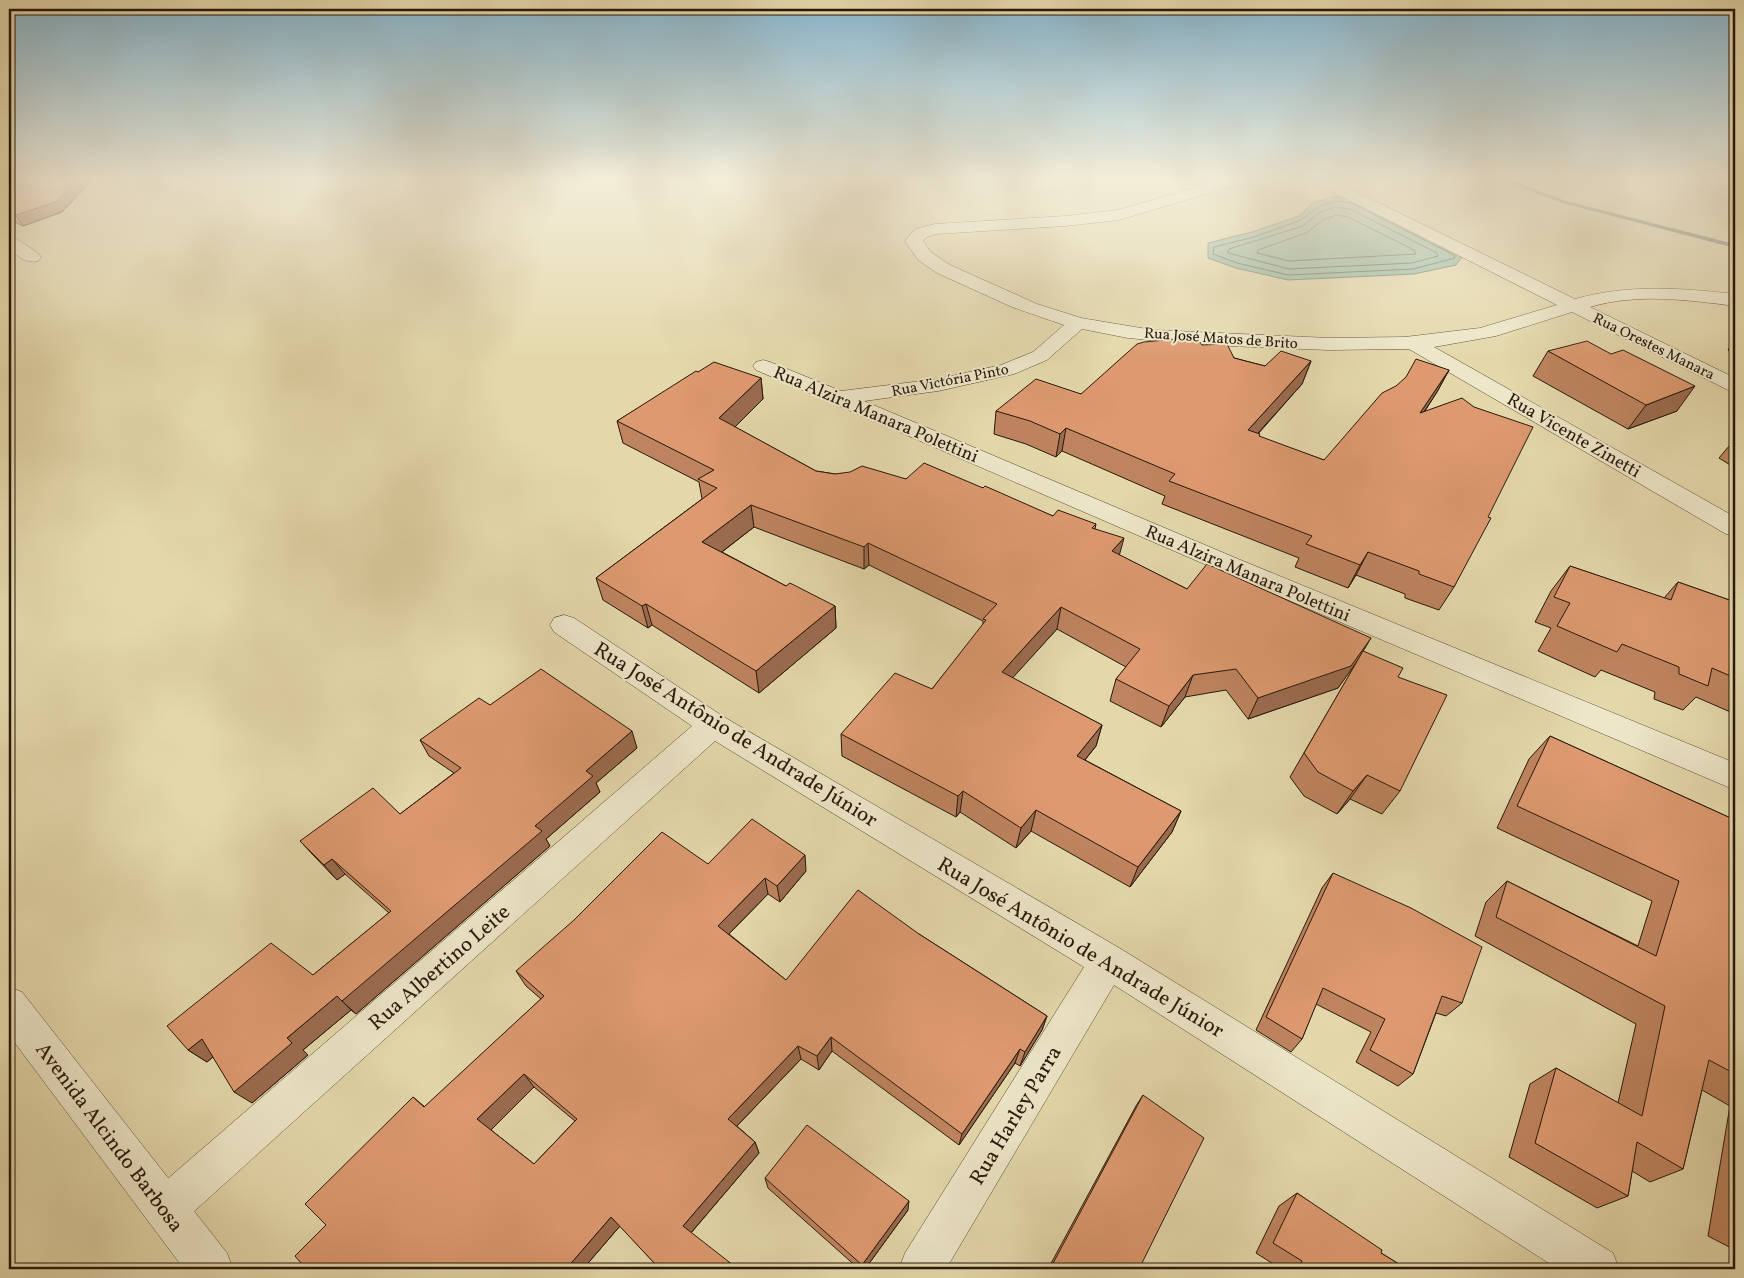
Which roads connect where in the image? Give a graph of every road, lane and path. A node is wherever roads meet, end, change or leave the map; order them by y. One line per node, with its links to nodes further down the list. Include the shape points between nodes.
1 (914, 239): 7 (street, Rua José Matos de Brito, via 926,258 990,290)
2 (1438, 239): 6 (street, Rua Orestes Manara)
3 (9, 242): 4 (street, via 32,257)
4 (9, 266)
5 (1735, 300): 6 (street, via 1637,294)
6 (1573, 306): 8 (street, Rua José Matos de Brito, via 1481,334); 10 (street, Rua Orestes Manara)
7 (1078, 323): 8 (street, Rua José Matos de Brito, via 1110,330 1192,338 1321,344); 11 (street, Rua Victória Pinto, via 1040,356 1007,370 938,385)
8 (1412, 342): 12 (street, Rua Vicente Zinetti)
9 (763, 366): 11 (street, Rua Alzira Manara Polettini)
10 (1735, 386)
11 (837, 398): 15 (street, Rua Alzira Manara Polettini)
12 (1735, 528)
13 (564, 625): 14 (street, Rua José Antônio de Andrade Júnior)
14 (713, 725): 16 (street, Rua José Antônio de Andrade Júnior); 18 (street, Rua Albertino Leite)
15 (1735, 776)
16 (1108, 961): 20 (street, Rua Harley Parra); 21 (street, Rua José Antônio de Andrade Júnior)
17 (10, 1008): 18 (street, Avenida Alcindo Barbosa)
18 (165, 1209): 19 (street, Avenida Alcindo Barbosa)
19 (211, 1269)
20 (921, 1269)
21 (1598, 1269)

